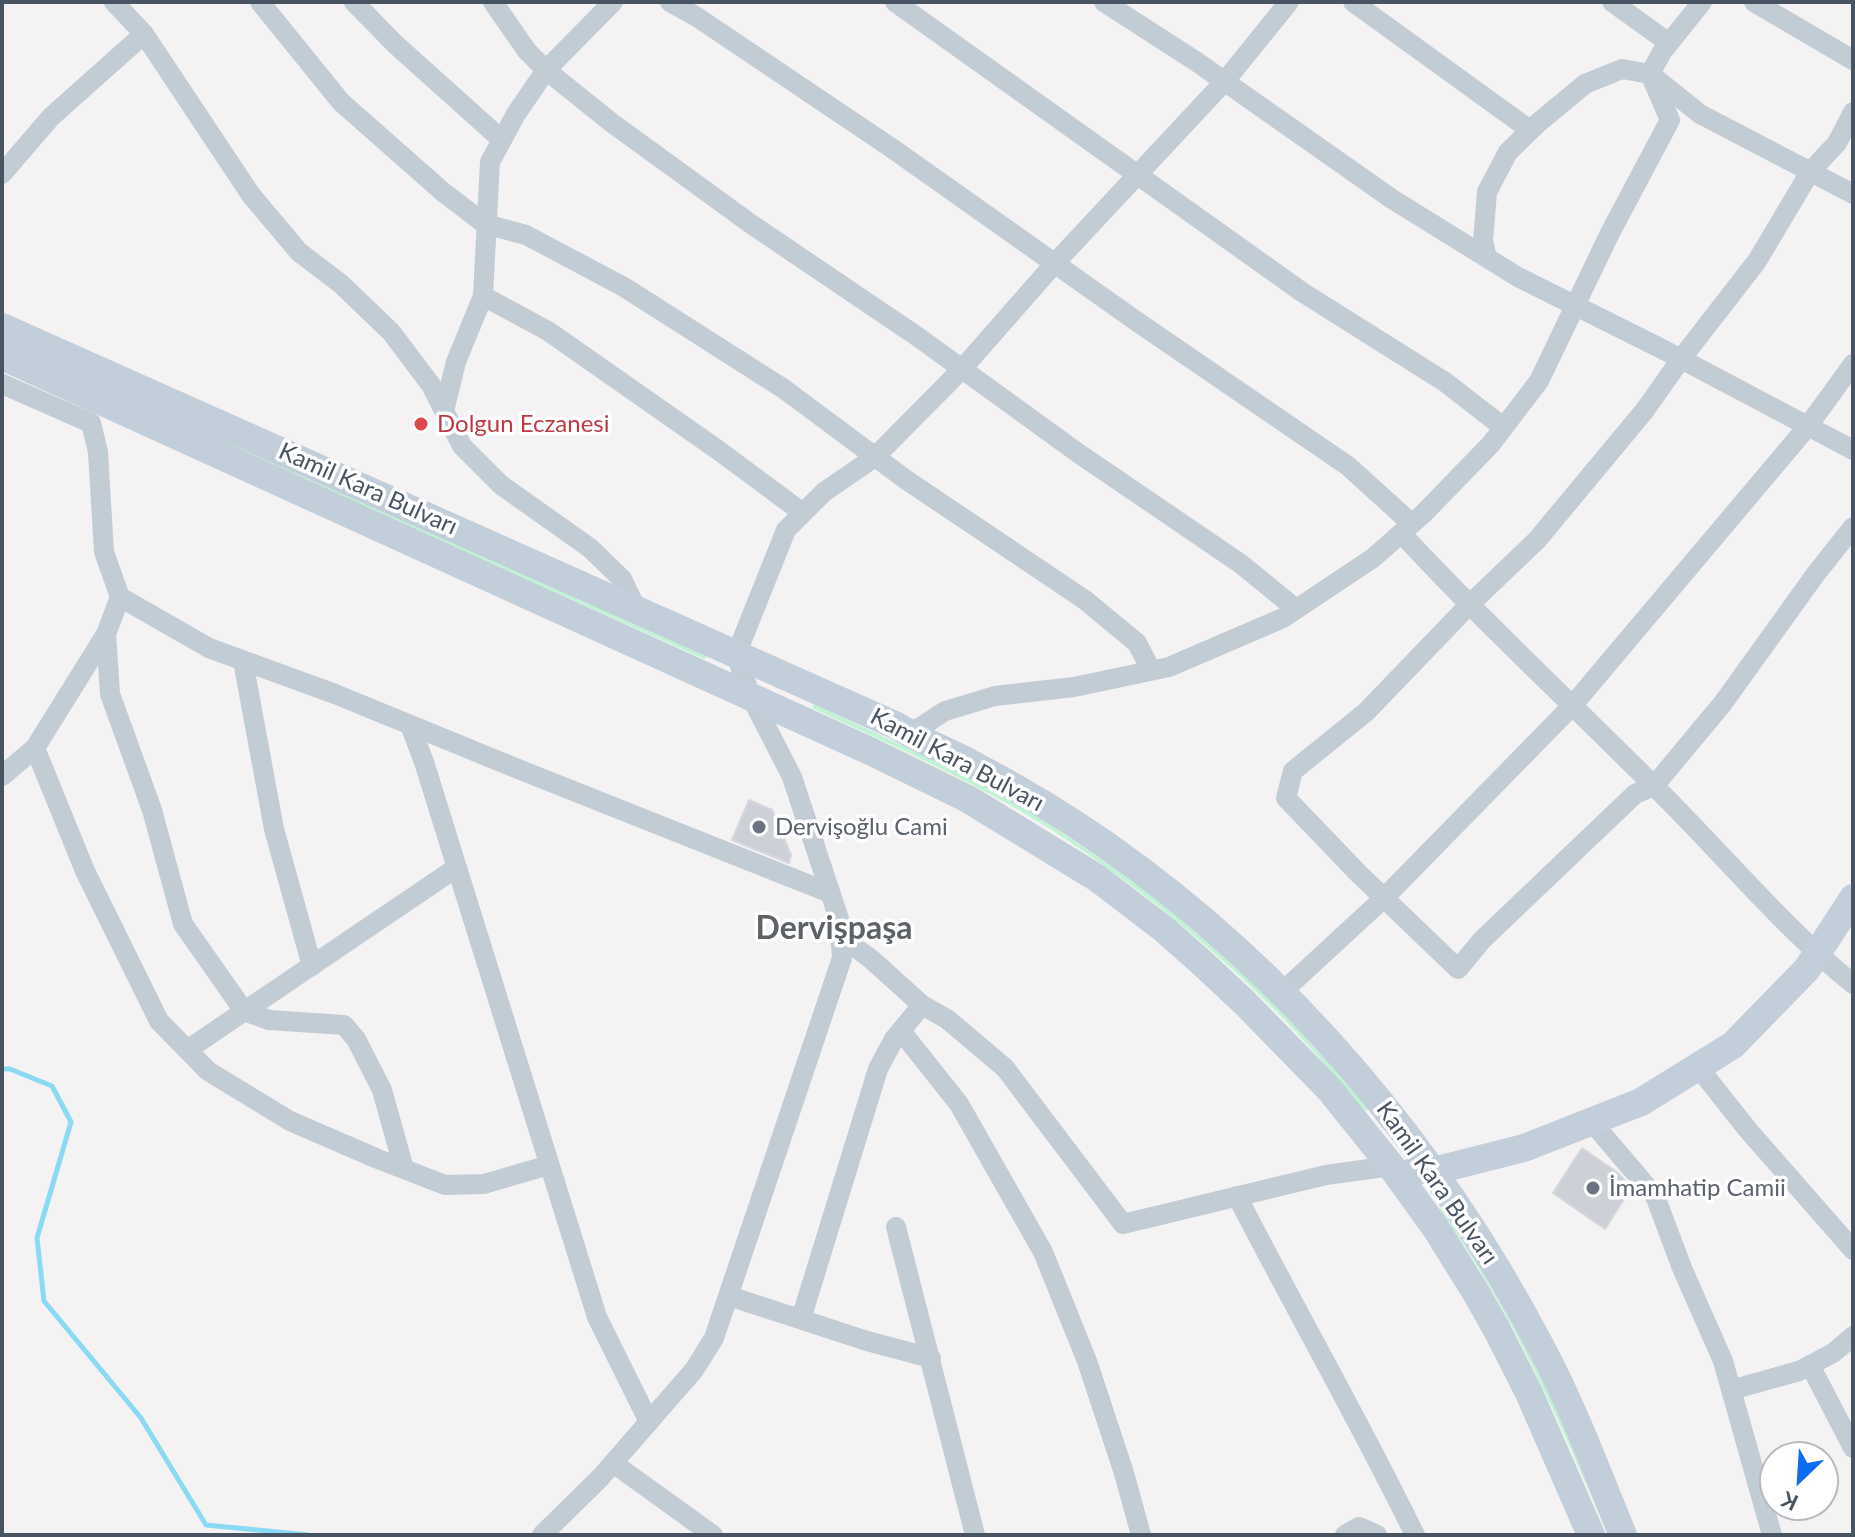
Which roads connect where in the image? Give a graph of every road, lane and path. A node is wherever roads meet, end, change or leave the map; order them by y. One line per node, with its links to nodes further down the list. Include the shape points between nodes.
1 (114, 2): 14 (street)
2 (260, 2): 27 (street, via 341,102)
3 (354, 2): 22 (street)
4 (493, 2): 17 (street)
5 (613, 2): 17 (street)
6 (670, 2): 29 (street)
7 (895, 2): 25 (street)
8 (1104, 2): 19 (street)
9 (1289, 2): 19 (street)
10 (1353, 2): 21 (street)
11 (1612, 2): 15 (street)
12 (1702, 2): 15 (street)
13 (1754, 2): 16 (street)
14 (144, 34): 24 (street, via 51,117); 38 (street, via 251,195 299,252 391,332)
15 (1669, 43): 18 (street)
16 (1853, 60)
17 (546, 70): 22 (street); 36 (street, via 751,224)
18 (1650, 74): 21 (street, via 1622,69 1585,84); 23 (street, via 1700,114); 31 (street, via 1670,120)
19 (1225, 81): 25 (street); 28 (street, via 1392,199)
20 (1853, 112): 23 (street, via 1837,143)
21 (1530, 130): 28 (street, via 1508,152 1487,192)
22 (502, 140): 27 (street, via 490,162)
23 (1810, 172): 26 (street); 34 (street, via 1757,261)
24 (2, 174)
25 (1138, 174): 29 (street); 40 (street)
26 (1853, 194)
27 (485, 224): 30 (street); 42 (street, via 526,235 624,287 784,389)
28 (1487, 258): 31 (street)
29 (1055, 263): 36 (street); 45 (street, via 1348,466)
30 (483, 296): 38 (street, via 456,362); 43 (street, via 548,331)
31 (1575, 306): 34 (street); 40 (street, via 1539,381)
32 (2, 327): 49 (main road, Kamil Kara Bulvarı)
33 (2, 356): 54 (main road, Kamil Kara Bulvarı)
34 (1681, 359): 39 (street); 47 (street, via 1537,540)
35 (1853, 364): 39 (street)
36 (962, 369): 42 (street); 48 (street, via 1241,564)
37 (2, 384): 46 (street, via 91,423 98,452 104,552)
38 (444, 411): 49 (street, via 462,446 501,485 590,548 622,579)
39 (1808, 426): 41 (street); 55 (street)
40 (1503, 427): 45 (street)
41 (1853, 450)
42 (875, 457): 43 (street); 53 (street, via 1085,600 1137,643)
43 (803, 513): 51 (street, via 786,530)
44 (1853, 527): 60 (street, via 1723,703)
45 (1406, 529): 47 (street); 48 (street, via 1373,558)
46 (120, 597): 50 (street); 52 (street, via 209,648)
47 (1469, 605): 55 (street); 63 (street, via 1366,712 1293,771 1286,798)
48 (1296, 609): 53 (street, via 1169,667)
49 (637, 610): 51 (main road, Kamil Kara Bulvarı)
50 (106, 634): 58 (street); 71 (street, via 110,694 152,810 183,924)
51 (736, 655): 54 (street); 57 (main road, Kamil Kara Bulvarı)
52 (243, 661): 56 (street); 67 (street, via 274,829)
53 (1151, 670): 57 (street, via 1074,687 995,696 945,711)
54 (751, 697): 62 (street, via 792,777); 77 (main road, Kamil Kara Bulvarı, via 968,799 1097,878 1165,930 1244,1002 1330,1090)
55 (1572, 706): 60 (street); 63 (street)
56 (410, 725): 61 (street); 62 (street)
57 (910, 734): 69 (main road, Kamil Kara Bulvarı, via 1009,784 1107,846 1244,956)
58 (35, 748): 59 (street); 73 (street, via 85,871 159,1021)
59 (2, 776)
60 (1654, 786): 63 (street, via 1635,794 1458,969); 66 (street)
61 (456, 868): 67 (street); 76 (street)
62 (830, 893): 65 (street)
63 (1384, 898): 69 (street)
64 (1853, 898): 66 (main road)
65 (841, 937): 70 (street); 83 (street, via 842,958)
66 (1816, 954): 68 (street); 74 (main road, via 1733,1045)
67 (312, 966): 71 (street)
68 (1853, 984)
69 (1281, 993): 79 (main road, Kamil Kara Bulvarı, via 1364,1081)
70 (922, 1005): 72 (street); 80 (street, via 1005,1068 1123,1224)
71 (244, 1011): 73 (street); 78 (street, via 269,1020 344,1025 382,1090)
72 (901, 1031): 84 (street, via 878,1069); 95 (street, via 959,1104 1043,1252 1087,1361)
73 (187, 1050): 78 (street, via 208,1071 290,1121)
74 (1698, 1067): 75 (main road, via 1641,1102); 82 (street)
75 (1591, 1121): 79 (main road, via 1524,1148); 88 (street, via 1655,1196)
76 (549, 1165): 78 (street, via 484,1184 445,1185); 89 (street, via 597,1317)
77 (1391, 1166): 79 (main road); 80 (street); 99 (main road, Kamil Kara Bulvarı, via 1496,1328)
78 (404, 1169)
79 (1433, 1171): 100 (main road, Kamil Kara Bulvarı, via 1541,1347)
80 (1237, 1196): 98 (street)
81 (896, 1227): 86 (street)
82 (1853, 1250)
83 (729, 1296): 84 (street); 89 (street, via 714,1338 694,1370)
84 (801, 1319): 86 (street)
85 (1853, 1336): 87 (street)
86 (931, 1358): 94 (street)
87 (1810, 1365): 88 (street); 90 (street)
88 (1731, 1390): 101 (street)
89 (649, 1422): 91 (street)
90 (1853, 1448)
91 (613, 1463): 92 (street); 93 (street)
92 (542, 1535)
93 (713, 1535)
94 (975, 1535)
95 (1141, 1535)
96 (1345, 1535): 97 (street, via 1359,1527)
97 (1377, 1535)
98 (1415, 1535)
99 (1591, 1535)
100 (1623, 1535)
101 (1772, 1535)

